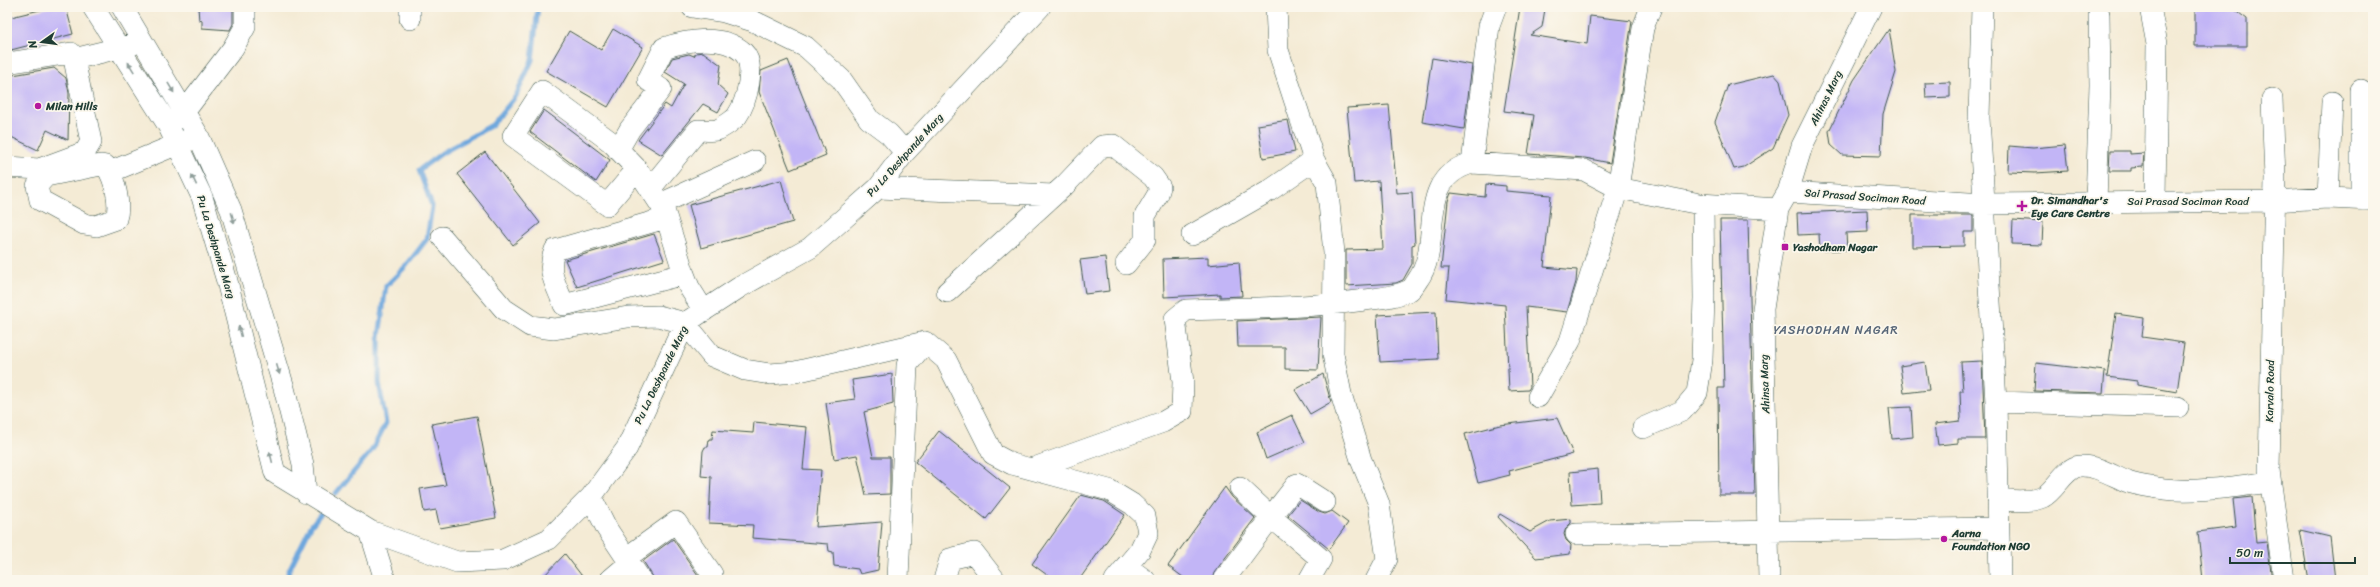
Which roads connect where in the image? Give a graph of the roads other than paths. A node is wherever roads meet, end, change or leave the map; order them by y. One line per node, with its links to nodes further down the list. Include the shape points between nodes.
1 (93, 7): 14 (street, Pu La Deshpande Marg)
2 (122, 7): 13 (street, Pu La Deshpande Marg)
3 (245, 7): 20 (street, via 245,27)
4 (692, 7): 25 (street, via 724,12 753,21 806,47 841,79 869,119 889,134)
5 (1040, 7): 25 (street, Pu La Deshpande Marg)
6 (1276, 7): 26 (street, via 1278,50)
7 (1496, 7): 28 (street, via 1489,26)
8 (1651, 7): 33 (street, via 1643,28)
9 (1871, 7): 36 (street, Ahinas Marg, via 1802,146)
10 (1982, 7): 43 (street, via 1979,118)
11 (2150, 7): 38 (street, via 2157,44)
12 (2099, 14): 40 (street, via 2100,93)
13 (143, 41): 14 (street); 20 (street, Pu La Deshpande Marg, one-way to 20)
14 (120, 49): 15 (street); 21 (street, Pu La Deshpande Marg, one-way to 14)
15 (74, 59): 16 (street, via 71,53 64,53); 29 (street, via 91,142 84,152 39,169)
16 (7, 63)
17 (2362, 90): 37 (street)
18 (2272, 98): 39 (street, Karvalo Road, via 2275,178)
19 (2332, 102): 35 (street)
20 (185, 111): 21 (street); 22 (street, Pu La Deshpande Marg)
21 (168, 125): 23 (street, Pu La Deshpande Marg)
22 (198, 135): 23 (street); 60 (street, Pu La Deshpande Marg, one-way to 60, via 233,217 284,388 303,464)
23 (178, 146): 31 (street); 60 (street, Pu La Deshpande Marg, one-way to 23, via 275,473 225,273 202,197)
24 (618, 150): 30 (street); 30 (street, via 542,91 513,136 607,205); 41 (street, via 630,129 661,89 648,80 664,48 685,40 726,42 744,53 750,68 747,92 737,117 717,130 698,130)
25 (905, 152): 32 (street, Pu La Deshpande Marg)
26 (1314, 160): 44 (street, via 1269,191); 49 (street, via 1327,183 1334,253)
27 (756, 161): 41 (street)
28 (1472, 163): 33 (street, Sai Prasad Sociman Road, via 1584,170); 49 (street, via 1458,167 1440,186 1436,196 1425,271 1411,290 1396,295)
29 (7, 167)
30 (637, 169): 41 (street)
31 (110, 172)
32 (878, 188): 34 (street); 50 (street, Pu La Deshpande Marg, via 810,248)
33 (1618, 188): 42 (street, Sai Prasad Sociman Road); 53 (street, via 1570,341)
34 (1054, 195): 46 (street, via 1102,146 1113,145 1153,177 1160,187 1145,216 1145,240); 48 (street)
35 (2328, 198): 37 (street, Sai Prasad Sociman Road); 39 (street, Sai Prasad Sociman Road)
36 (1783, 200): 42 (street, Sai Prasad Sociman Road); 43 (street, Sai Prasad Sociman Road); 67 (street, Ahinsa Marg, via 1763,309)
37 (2367, 200)
38 (2155, 201): 39 (street, Sai Prasad Sociman Road); 40 (street, Sai Prasad Sociman Road)
39 (2273, 201): 58 (street, Karvalo Road)
40 (2096, 202): 43 (street, Sai Prasad Sociman Road)
41 (659, 204): 47 (street); 47 (street, via 555,250 550,263 552,276 564,305)
42 (1700, 204): 56 (street, via 1704,206 1704,298 1702,360 1697,393 1682,411)
43 (1985, 204): 54 (street)
44 (1192, 235)
45 (442, 237): 51 (street, via 504,309 530,326 554,330 628,317 658,316)
46 (1126, 264)
47 (684, 274): 50 (street)
48 (946, 292)
49 (1334, 304): 57 (street, via 1186,310 1176,319 1183,382 1182,410 1163,422); 81 (street, via 1333,354 1341,394 1361,460 1379,504 1387,559)
50 (704, 310): 51 (street, Pu La Deshpande Marg)
51 (685, 323): 52 (street, via 712,356 745,370 770,374 795,372); 61 (street, Pu La Deshpande Marg, via 627,448)
52 (926, 342): 57 (street, via 946,360 993,454 1012,464); 75 (street, via 907,365)
53 (1538, 397)
54 (1996, 402): 55 (street); 62 (street)
55 (2178, 407)
56 (1643, 428)
57 (1030, 469): 70 (street, via 1109,490 1132,504 1145,516 1148,533 1140,550)
58 (2270, 482): 62 (street, via 2221,488 2166,489 2130,483 2086,466 2077,466 2068,472 2057,487 2043,497 2032,500); 84 (street, Karvalo Road)
59 (1240, 488): 64 (street)
60 (306, 493): 66 (street, Pu La Deshpande Marg)
61 (591, 496): 66 (street, Pu La Deshpande Marg, via 549,539 503,560 457,562); 69 (street, via 607,529)
62 (1998, 500): 65 (street)
63 (1325, 502): 64 (street, via 1298,484)
64 (1271, 517): 79 (street); 80 (street, via 1321,559)
65 (1997, 528): 67 (street); 83 (street)
66 (370, 531): 72 (street)
67 (1769, 532): 68 (street); 82 (street, Ahinsa Marg)
68 (1576, 534)
69 (628, 561): 71 (street, via 676,522); 73 (street); 74 (street)
70 (1121, 573): 78 (street)
71 (710, 578)
72 (385, 580)
73 (610, 580)
74 (642, 580)
75 (898, 580)
76 (944, 580): 77 (street, via 950,559 974,553)
77 (995, 580)
78 (1145, 580)
79 (1224, 580)
80 (1310, 580)
81 (1376, 580)
82 (1769, 580)
83 (2000, 580)
84 (2284, 580)

